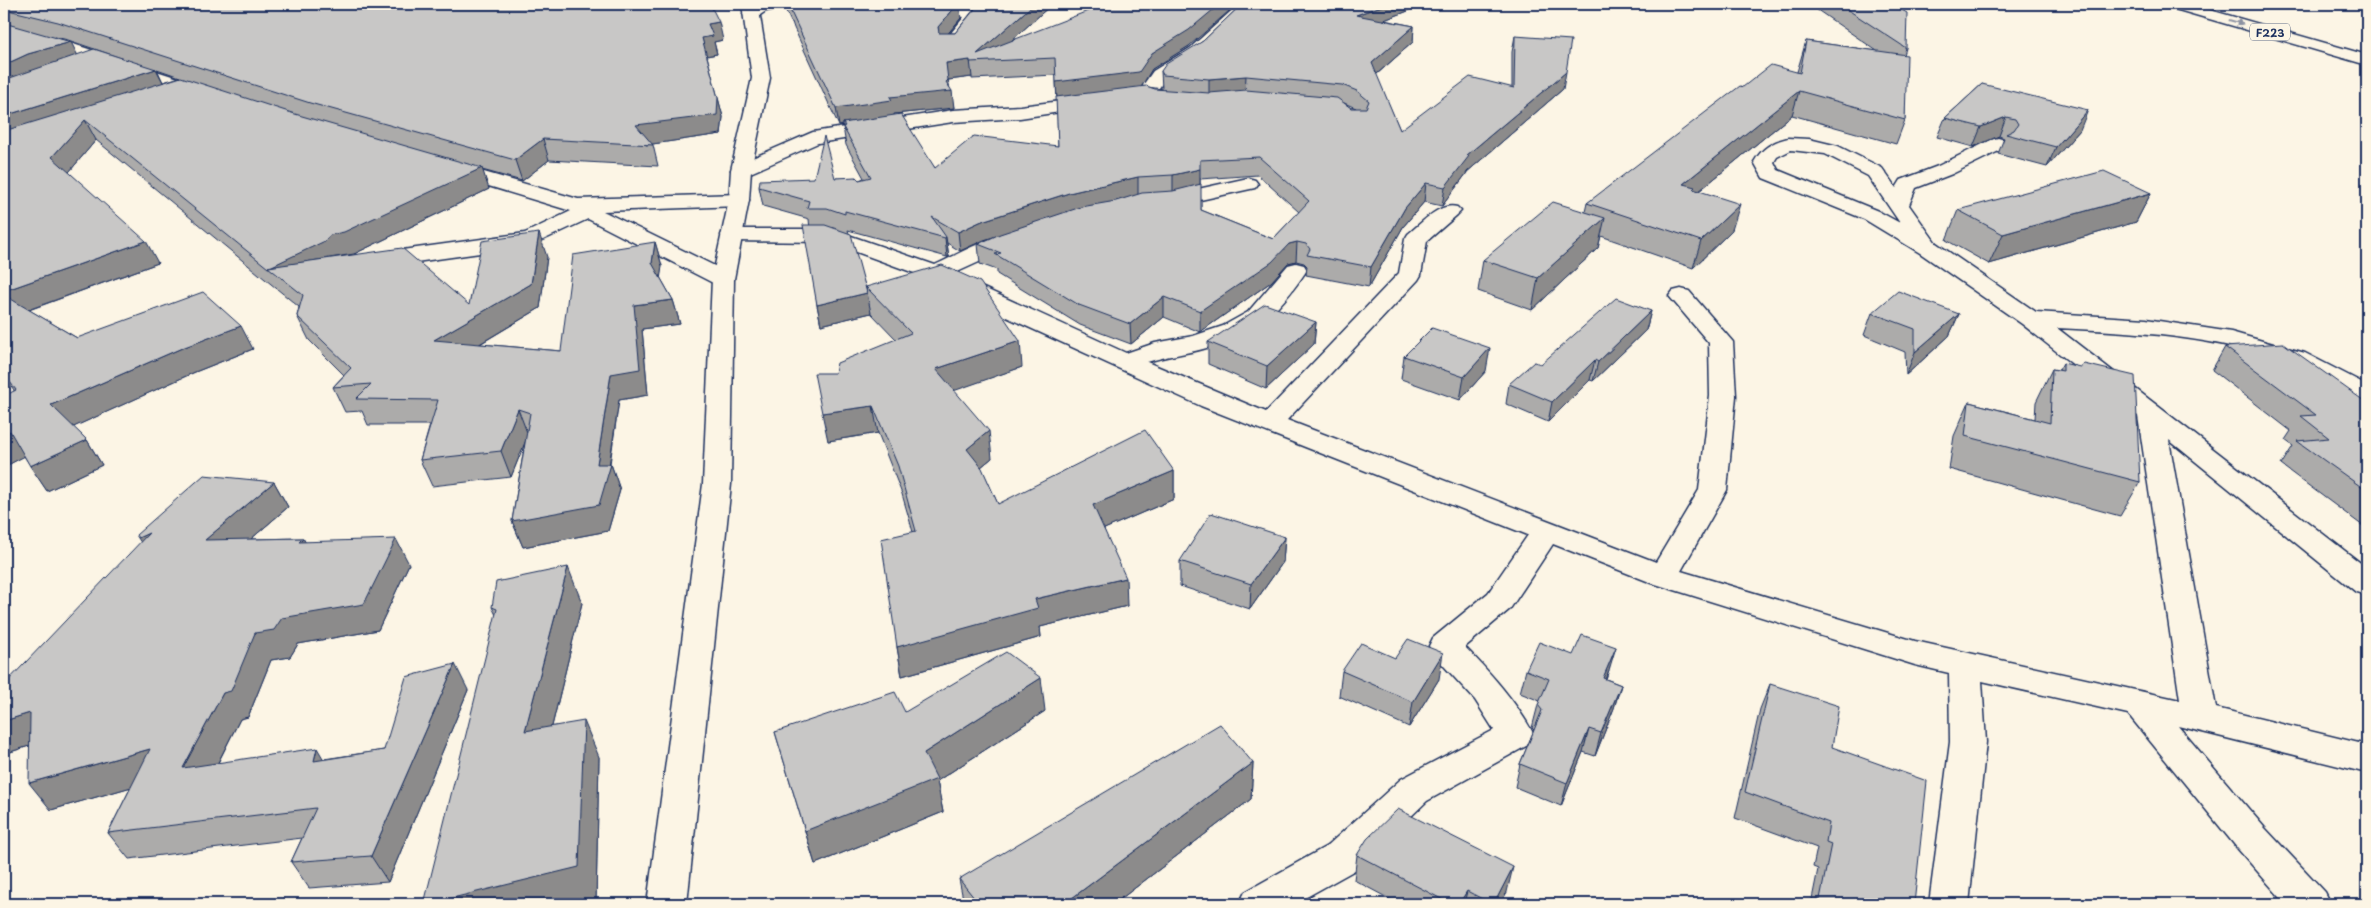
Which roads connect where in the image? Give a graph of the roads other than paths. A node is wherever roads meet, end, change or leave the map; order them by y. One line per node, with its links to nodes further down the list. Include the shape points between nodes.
1 (780, 4): 6 (street)
2 (922, 4): 8 (street, via 975,14)
3 (1248, 4): 14 (street, via 1196,52 1159,75 1150,88)
4 (2172, 4): 11 (street, F223, one-way to 11)
5 (2222, 4): 9 (street, F223)
6 (751, 9): 22 (street, via 762,78)
7 (4, 31): 10 (street)
8 (949, 44)
9 (2367, 44)
10 (105, 60): 12 (street); 13 (street)
11 (2367, 60)
12 (79, 68)
13 (191, 88): 15 (street); 16 (street)
14 (1153, 95): 17 (street); 19 (street, via 1155,99)
15 (167, 97)
16 (217, 97)
17 (1134, 97)
18 (1115, 100): 22 (street, via 1020,112 953,116 813,138)
19 (1191, 102)
20 (1998, 144): 26 (street, via 1908,184)
21 (434, 164): 27 (street)
22 (742, 170): 24 (street)
23 (1248, 184): 25 (street, via 1173,202)
24 (739, 200): 27 (street); 29 (street)
25 (1148, 204)
26 (1899, 204): 31 (street); 31 (street, via 1875,172 1831,150 1788,144 1769,153 1764,162 1770,174 1872,215)
27 (582, 208): 32 (street, via 530,239); 35 (street)
28 (1450, 211): 41 (street, via 1416,239 1410,275)
29 (732, 235): 34 (street, via 831,236); 35 (street)
30 (1030, 236): 34 (street, via 993,247)
31 (1928, 248): 37 (street)
32 (348, 264)
33 (1296, 270): 38 (street, via 1256,317 1232,331 1198,343 1164,348)
34 (935, 274): 38 (street)
35 (723, 279): 49 (street, via 718,484)
36 (1681, 296): 43 (street, via 1720,342 1723,396 1714,490)
37 (2030, 319): 39 (street, via 2146,326 2231,339 2296,358); 40 (street)
38 (1127, 362): 41 (street)
39 (2367, 395)
40 (2151, 412): 44 (street); 47 (street)
41 (1270, 423): 42 (street)
42 (1547, 531): 43 (street); 50 (street, via 1499,601 1445,646 1486,691 1516,735 1414,790 1341,858)
43 (1663, 576): 45 (street, via 1915,653)
44 (2367, 584)
45 (1965, 664): 46 (street); 51 (street, via 1968,742)
46 (2140, 704): 47 (street); 52 (street)
47 (2200, 718): 48 (street)
48 (2367, 760)
49 (667, 904)
50 (1259, 904)
51 (1949, 904)
52 (2310, 904)

